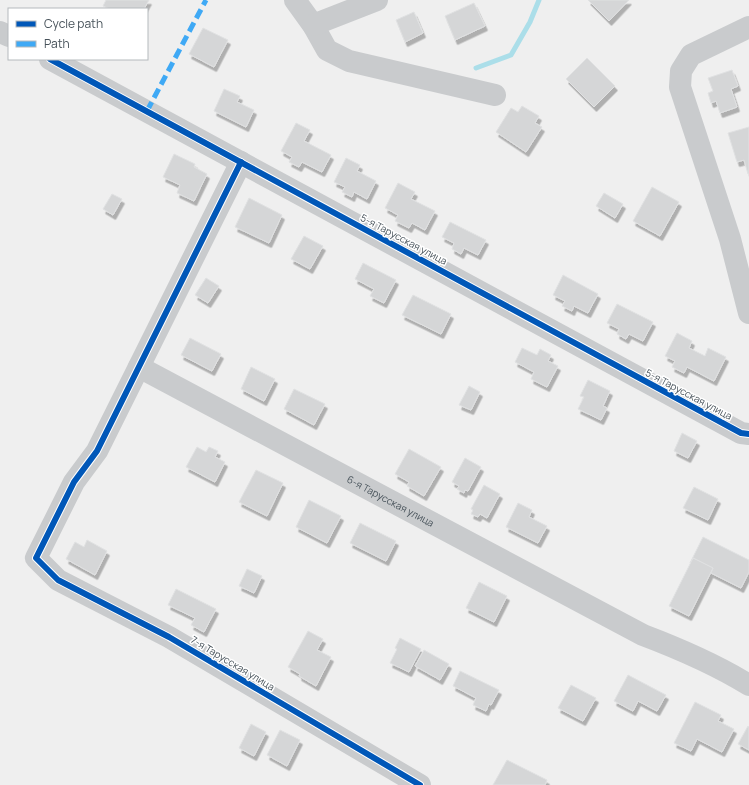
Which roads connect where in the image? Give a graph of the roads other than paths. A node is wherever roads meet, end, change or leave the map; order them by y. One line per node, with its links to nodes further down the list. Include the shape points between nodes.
1 (295, 0): 3 (street)
2 (377, 0): 3 (street)
3 (313, 25): 6 (street, via 327,50 349,61)
4 (749, 27): 8 (street, via 691,56 681,71 680,87 730,239)
5 (52, 60): 7 (street, 5-я Тарусская улица)
6 (495, 96)
7 (241, 162): 9 (street); 10 (street, 5-я Тарусская улица, via 741,433)
8 (749, 313)
9 (139, 367): 11 (street, 6-я Тарусская улица, via 643,635 684,650); 12 (street, 7-я Тарусская улица, via 97,451 74,482 36,558 58,580 169,637)
10 (749, 434)
11 (749, 685)
12 (420, 785)

